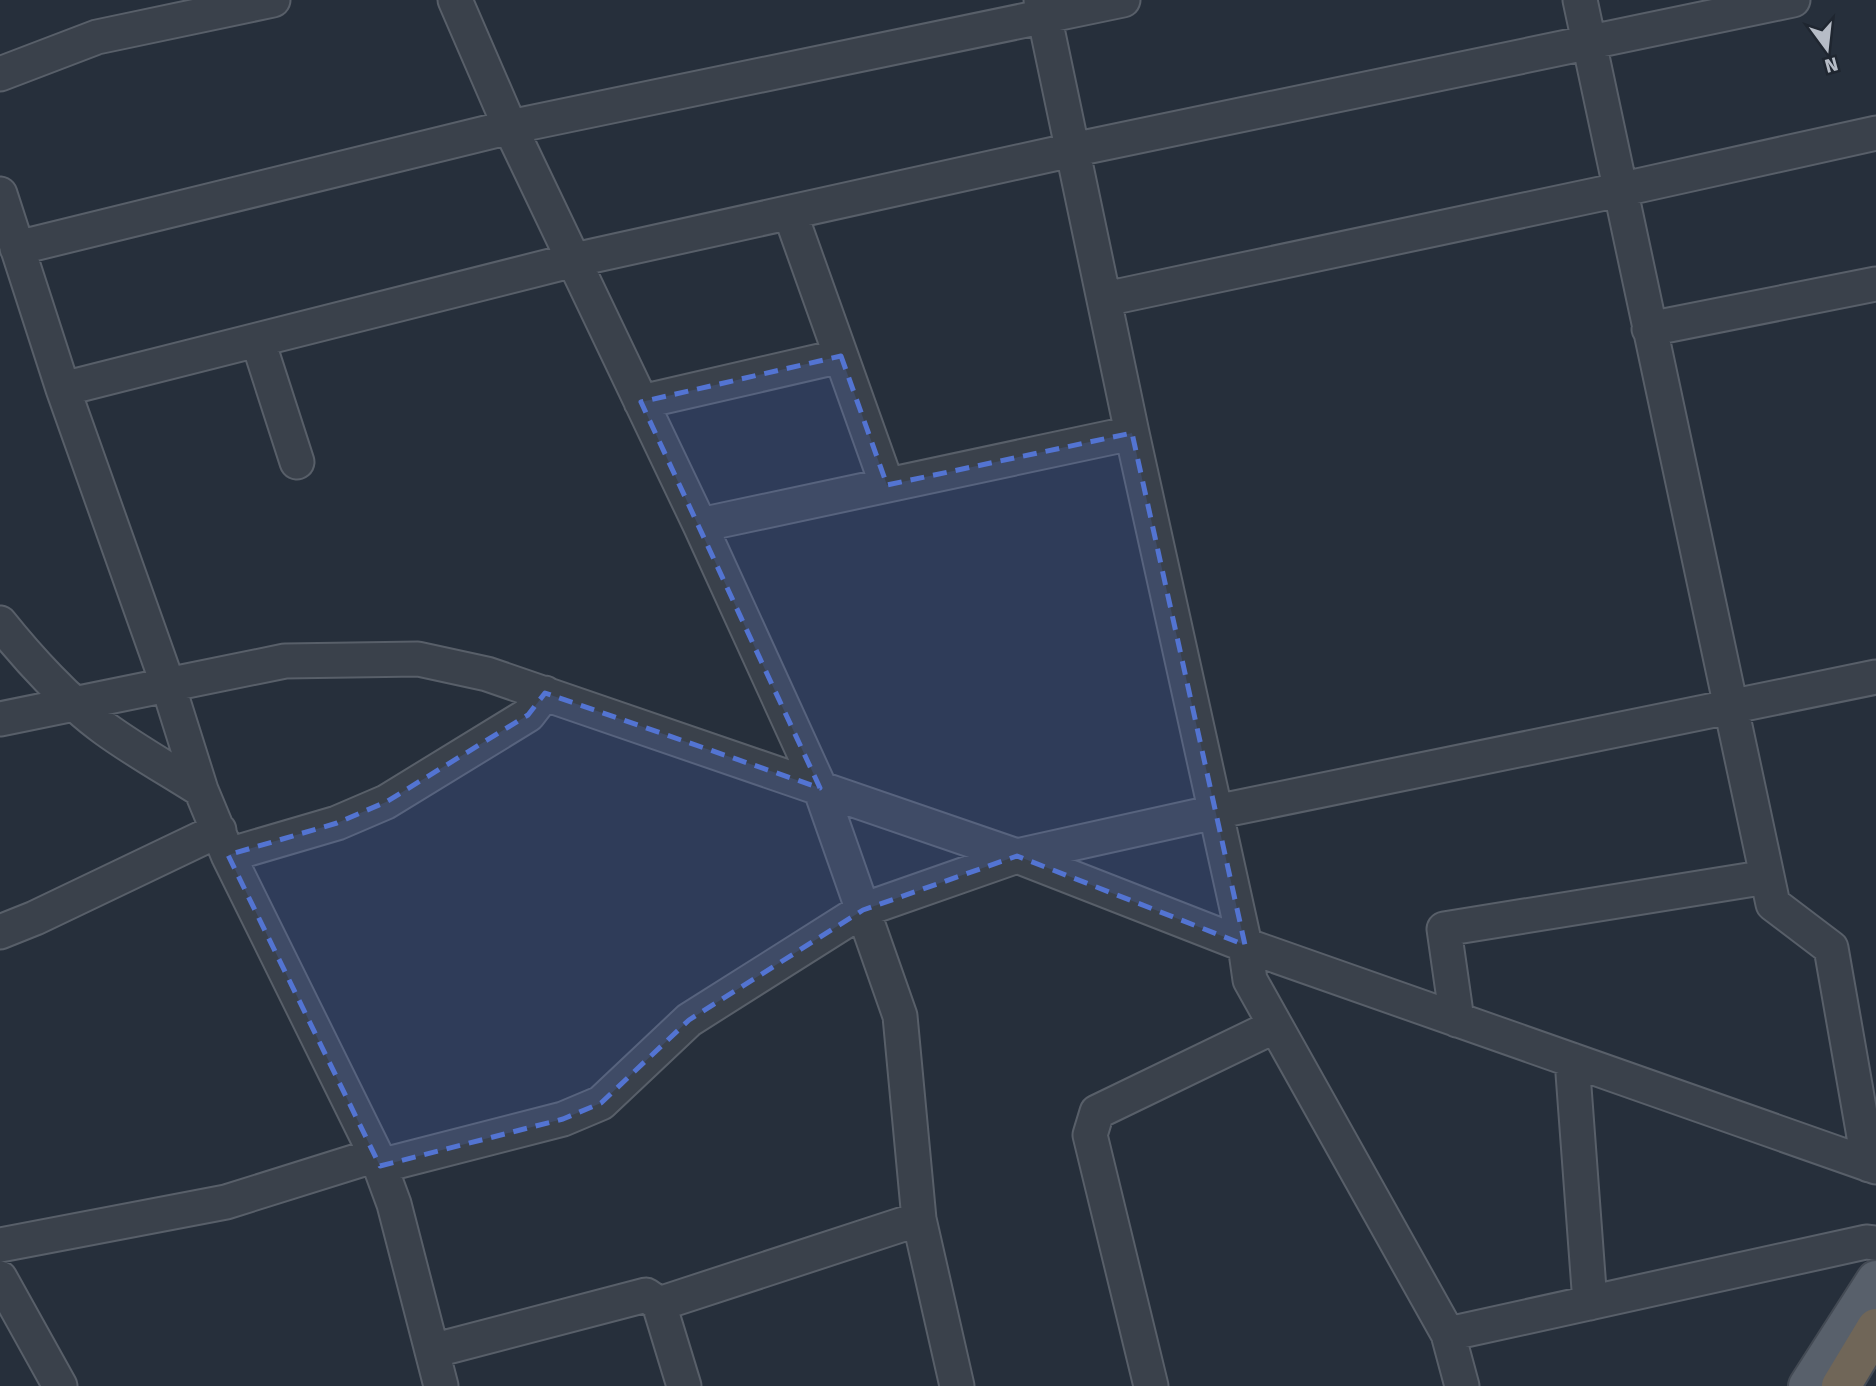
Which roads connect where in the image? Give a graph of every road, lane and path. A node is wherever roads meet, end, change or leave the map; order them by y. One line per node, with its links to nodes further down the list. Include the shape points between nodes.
1 (273, 0): 8 (street, via 97,37)
2 (455, 0): 9 (street)
3 (1123, 0): 6 (street)
4 (1580, 0): 7 (street)
5 (1793, 0): 7 (street)
6 (1043, 8): 9 (street); 11 (street)
7 (1589, 43): 11 (street); 12 (street)
8 (0, 74)
9 (510, 127): 15 (street); 16 (street)
10 (1876, 133): 12 (street)
11 (1072, 150): 14 (street); 18 (street)
12 (1619, 190): 18 (street); 19 (street)
13 (0, 194): 15 (street)
14 (790, 213): 16 (street); 21 (street)
15 (17, 248): 22 (street)
16 (573, 260): 20 (street); 23 (street)
17 (1876, 284): 19 (street)
18 (1105, 299): 24 (street)
19 (1649, 329): 33 (street)
20 (258, 341): 22 (street); 25 (street)
21 (841, 356): 23 (street); 26 (street)
22 (63, 389): 30 (street)
23 (642, 402): 27 (street)
24 (1132, 433): 26 (street); 37 (street)
25 (297, 462)
26 (887, 485): 27 (street)
27 (700, 525): 35 (street)
28 (0, 623): 32 (street)
29 (1876, 677): 33 (street)
30 (169, 685): 31 (street, via 285,661 418,659); 32 (street); 36 (street)
31 (545, 693): 35 (street); 38 (street, via 528,715 386,802 337,823)
32 (76, 704): 34 (street); 36 (street, via 103,727)
33 (1732, 708): 37 (street); 40 (street)
34 (0, 719)
35 (820, 788): 39 (street); 41 (street)
36 (201, 789): 38 (street)
37 (1215, 812): 39 (street); 43 (street)
38 (223, 842): 42 (street); 47 (street)
39 (1017, 856): 41 (street); 43 (street)
40 (1767, 877): 44 (street, via 1444,929); 48 (street, via 1773,904 1832,948)
41 (863, 910): 47 (street, via 689,1020 601,1103 563,1119); 49 (street, via 900,1016)
42 (0, 932)
43 (1245, 945): 44 (street); 45 (street, via 1250,980)
44 (1457, 1020): 46 (street)
45 (1275, 1026): 57 (street); 63 (street, via 1097,1112 1090,1135)
46 (1572, 1060): 48 (street); 54 (street)
47 (378, 1161): 51 (street, via 226,1202); 58 (street, via 394,1204)
48 (1872, 1166)
49 (919, 1219): 55 (street); 62 (street)
50 (1876, 1243): 54 (street)
51 (0, 1245)
52 (0, 1278): 59 (street)
53 (1876, 1280): 65 (main road)
54 (1590, 1303): 57 (street)
55 (659, 1304): 58 (street, via 646,1295); 61 (street)
56 (1876, 1328): 66 (highway)
57 (1448, 1334): 64 (street)
58 (432, 1351): 60 (street)
59 (60, 1386)
60 (441, 1386)
61 (684, 1386)
62 (957, 1386)
63 (1150, 1386)
64 (1462, 1386)
65 (1808, 1386)
66 (1841, 1386)

